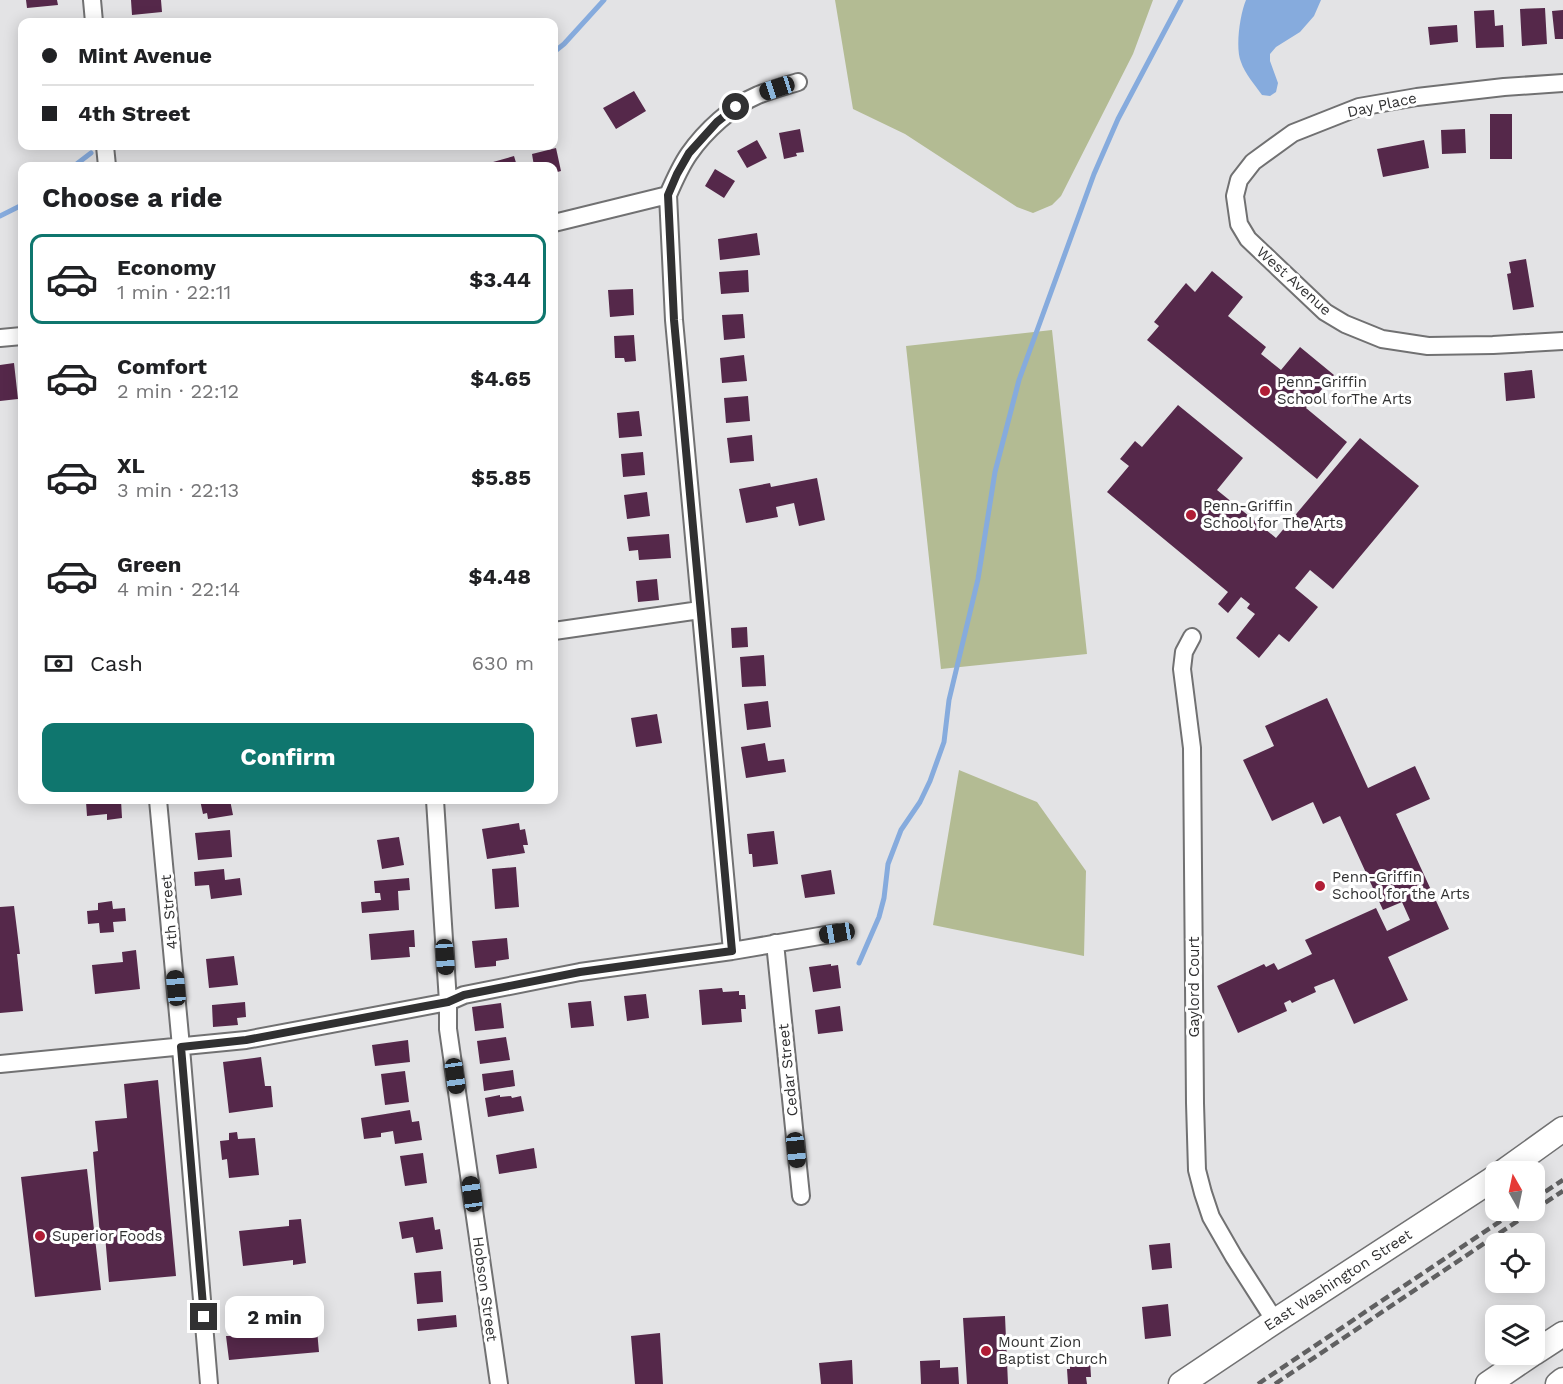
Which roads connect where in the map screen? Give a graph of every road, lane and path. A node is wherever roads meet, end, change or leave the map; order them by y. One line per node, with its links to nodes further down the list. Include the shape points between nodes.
1 (92, 0): 2 (street)
2 (94, 18)
3 (798, 82): 5 (street, via 757,95 717,122 689,153)
4 (1563, 83): 6 (street, Day Place, via 1417,97 1359,107 1293,133 1253,162 1239,180)
5 (668, 195): 7 (street); 11 (street, via 674,320)
6 (1235, 196): 10 (street, West Avenue, via 1239,224 1248,238 1325,312 1345,324 1382,339 1428,346)
7 (558, 222)
8 (18, 336): 9 (street)
9 (0, 338)
10 (1563, 341)
11 (700, 610): 12 (street); 18 (street)
12 (558, 630)
13 (1192, 637): 26 (street, Gaylord Court, via 1184,651 1182,669 1192,748 1197,1170 1211,1217)
14 (158, 804): 20 (street, 4th Street)
15 (435, 804): 19 (street, Hobson Street)
16 (837, 933): 17 (street)
17 (776, 943): 18 (street); 25 (street, Cedar Street)
18 (732, 951): 19 (street, via 580,972 464,995)
19 (448, 1002): 20 (street, via 246,1040); 32 (street, Hobson Street, via 448,1029)
20 (181, 1047): 21 (street); 31 (street, 4th Street)
21 (0, 1064)
22 (1563, 1129): 23 (street)
23 (1518, 1161)
24 (1485, 1184): 26 (street, East Washington Street)
25 (801, 1196)
26 (1275, 1321): 33 (street, East Washington Street)
27 (1563, 1334): 28 (street)
28 (1545, 1346)
29 (1516, 1365): 34 (street)
30 (1563, 1380): 35 (street)
31 (209, 1384)
32 (499, 1384)
33 (1181, 1384)
34 (1488, 1384)
35 (1558, 1384)

